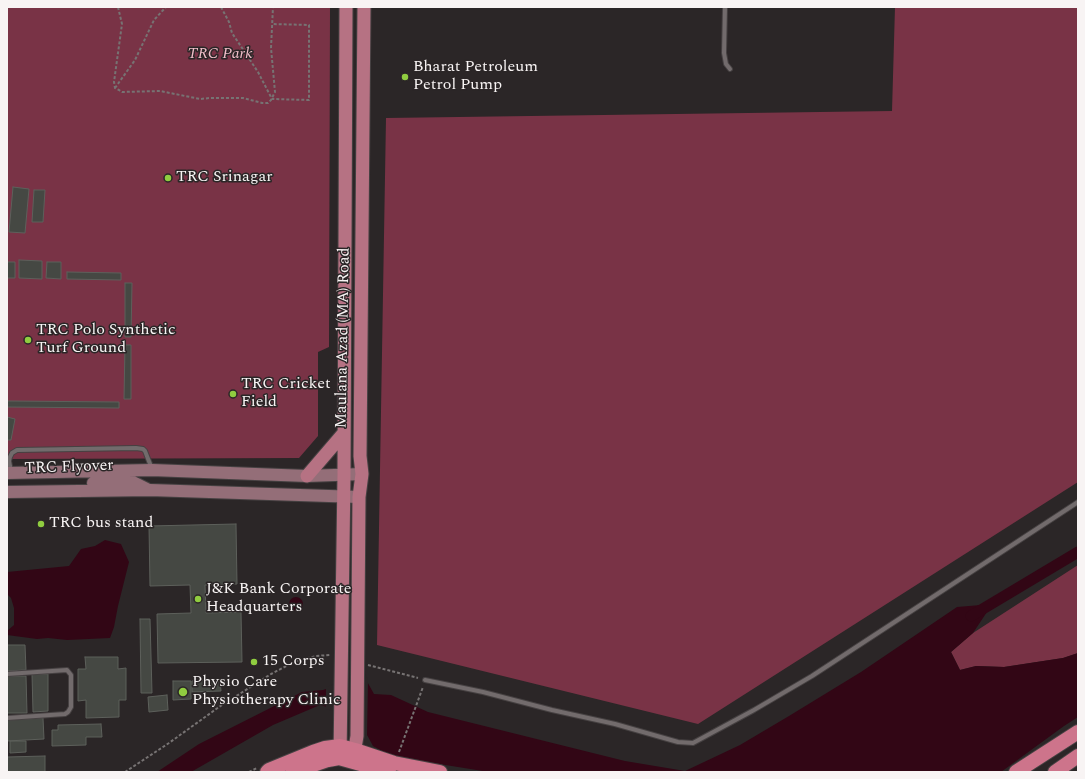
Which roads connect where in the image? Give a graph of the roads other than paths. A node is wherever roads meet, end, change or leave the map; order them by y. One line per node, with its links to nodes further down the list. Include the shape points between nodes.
1 (346, 7): 5 (main road, Maulana Azad (MA) Road)
2 (364, 7): 8 (main road, Maulana Azad (MA) Road, via 360,456)
3 (725, 7): 4 (lane, via 724,53)
4 (730, 69)
5 (343, 434): 9 (main road, Maulana Azad (MA) Road); 10 (main road)
6 (150, 470): 7 (main road); 7 (lane, via 147,455 140,448 17,450 10,457); 10 (main road); 11 (main road, TRC Flyover)
7 (9, 473)
8 (362, 474): 9 (main road); 16 (main road, Maulana Azad (MA) Road)
9 (344, 475): 10 (main road); 15 (main road, Maulana Azad (MA) Road)
10 (307, 476)
11 (133, 482): 12 (main road, TRC Flyover); 13 (main road, TRC Flyover)
12 (7, 486)
13 (150, 490): 14 (main road); 15 (main road)
14 (7, 492)
15 (344, 497): 16 (main road); 22 (main road, Maulana Azad (MA) Road, via 341,661)
16 (359, 497): 22 (main road, Maulana Azad (MA) Road, via 358,666)
17 (1078, 502): 19 (lane, via 812,676 693,743 678,742 483,692)
18 (7, 674): 20 (lane, via 67,670 71,675 71,707 65,714)
19 (425, 680)
20 (7, 718)
21 (1078, 732): 28 (highway)
22 (348, 748): 24 (highway, via 325,748); 25 (highway, via 328,760); 26 (highway); 27 (highway, via 394,763)
23 (1078, 756): 29 (highway)
24 (267, 772)
25 (293, 772)
26 (389, 772)
27 (440, 772)
28 (1016, 772)
29 (1055, 772)

